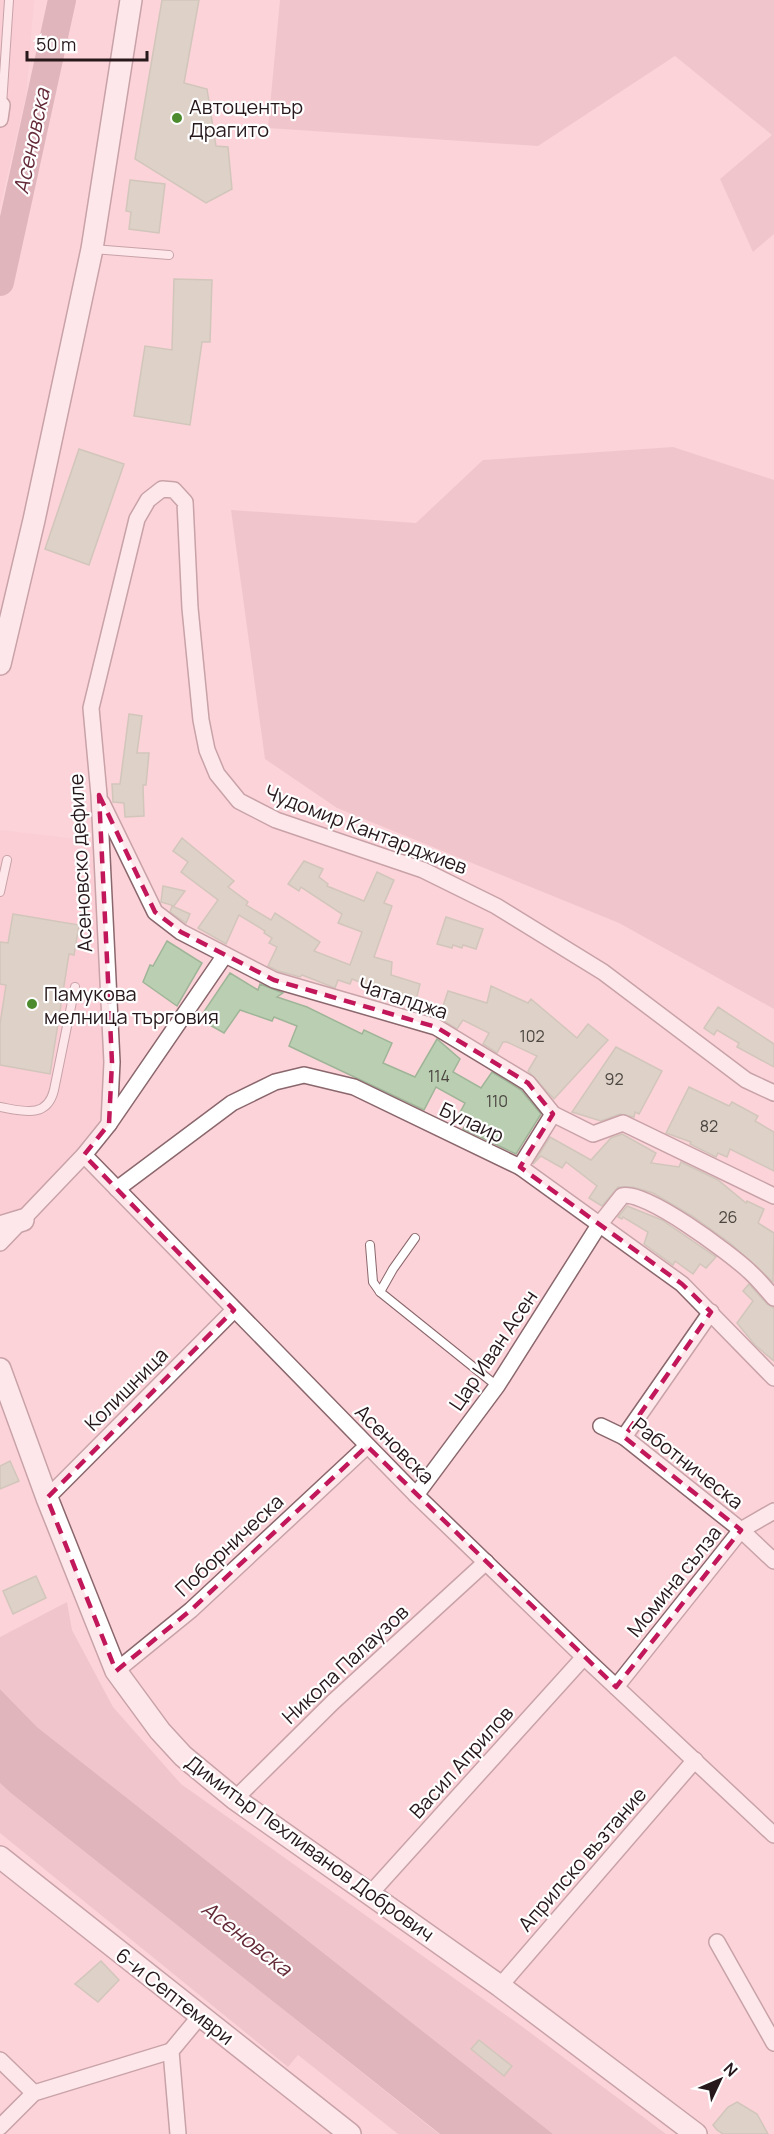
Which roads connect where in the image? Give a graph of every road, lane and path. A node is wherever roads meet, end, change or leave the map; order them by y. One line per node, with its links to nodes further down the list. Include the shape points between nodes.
1 (9, 0): 3 (lane)
2 (131, 0): 4 (main road)
3 (1, 112)
4 (92, 249): 5 (lane); 6 (main road)
5 (169, 255)
6 (0, 664)
7 (91, 708): 8 (street, Асеновско дефиле); 13 (street, Чудомир Кантарджиев, via 136,519 148,500 162,489 174,490 185,502 190,608 207,750 217,774 239,801 276,820 423,870 496,906 603,972 746,1080)
8 (99, 795): 11 (street, Чаталджа, via 155,912 181,932); 16 (street, Асеновско дефиле, via 112,1062)
9 (7, 860): 10 (lane)
10 (0, 892)
11 (225, 955): 15 (street, Чаталджа, via 274,980 436,1027 528,1083); 16 (street)
12 (75, 987): 14 (lane, via 48,1105 35,1112)
13 (774, 1094)
14 (0, 1107)
15 (553, 1114): 18 (street); 20 (street, Чаталджа, via 593,1134 623,1123)
16 (109, 1124): 17 (street)
17 (84, 1155): 19 (street, Асеновска); 21 (street)
18 (520, 1167): 19 (street, Булаир, via 354,1087 304,1075 275,1082 232,1103); 22 (street, Булаир)
19 (117, 1189): 29 (street, Асеновска)
20 (774, 1196)
21 (23, 1220): 23 (main road); 25 (street)
22 (599, 1224): 28 (street, Цар Иван Асен, via 619,1199 633,1196 680,1219 748,1270); 30 (street, Булаир, via 682,1284); 33 (street, Цар Иван Асен)
23 (0, 1227)
24 (415, 1238): 27 (lane)
25 (0, 1243)
26 (370, 1245): 27 (lane, via 373,1282)
27 (380, 1292): 33 (lane)
28 (774, 1298)
29 (234, 1310): 36 (street, Асеновска); 38 (street, Колишница)
30 (711, 1312): 32 (street, Булаир); 35 (street)
31 (0, 1369): 38 (main road, Димитър Пехливанов Добрович)
32 (774, 1378)
33 (497, 1386): 37 (street, Цар Иван Асен)
34 (601, 1426): 35 (street, Работническа)
35 (624, 1437): 40 (street, Работническа)
36 (367, 1446): 37 (street, Асеновска); 44 (street, Поборническа, via 191,1610)
37 (416, 1495): 42 (street, Асеновска)
38 (47, 1498): 44 (main road, Димитър Пехливанов Добрович)
39 (774, 1511): 40 (street, Момина сълза)
40 (741, 1530): 41 (street, Работническа); 45 (street, Момина сълза)
41 (774, 1561)
42 (486, 1562): 43 (street, Асеновска); 47 (street, Никола Палаузов, via 333,1702)
43 (584, 1658): 45 (street, Асеновска); 50 (street, Васил Априлов)
44 (116, 1671): 47 (main road, Димитър Пехливанов Добрович, via 183,1756)
45 (616, 1687): 46 (street, Асеновска)
46 (695, 1760): 48 (street, Асеновска); 52 (street, Априлско възтание)
47 (235, 1799): 50 (main road, Димитър Пехливанов Добрович)
48 (774, 1835)
49 (0, 1857): 53 (main road, 6-и Септември)
50 (370, 1894): 52 (main road, Димитър Пехливанов Добрович)
51 (717, 1942): 54 (street)
52 (500, 1986): 61 (main road, Димитър Пехливанов Добрович)
53 (200, 2016): 55 (street); 60 (main road, 6-и Септември)
54 (774, 2043)
55 (171, 2051): 57 (street); 59 (street)
56 (0, 2060): 57 (street)
57 (34, 2093): 58 (street)
58 (0, 2127)
59 (178, 2134)
60 (350, 2134)
61 (696, 2134)

